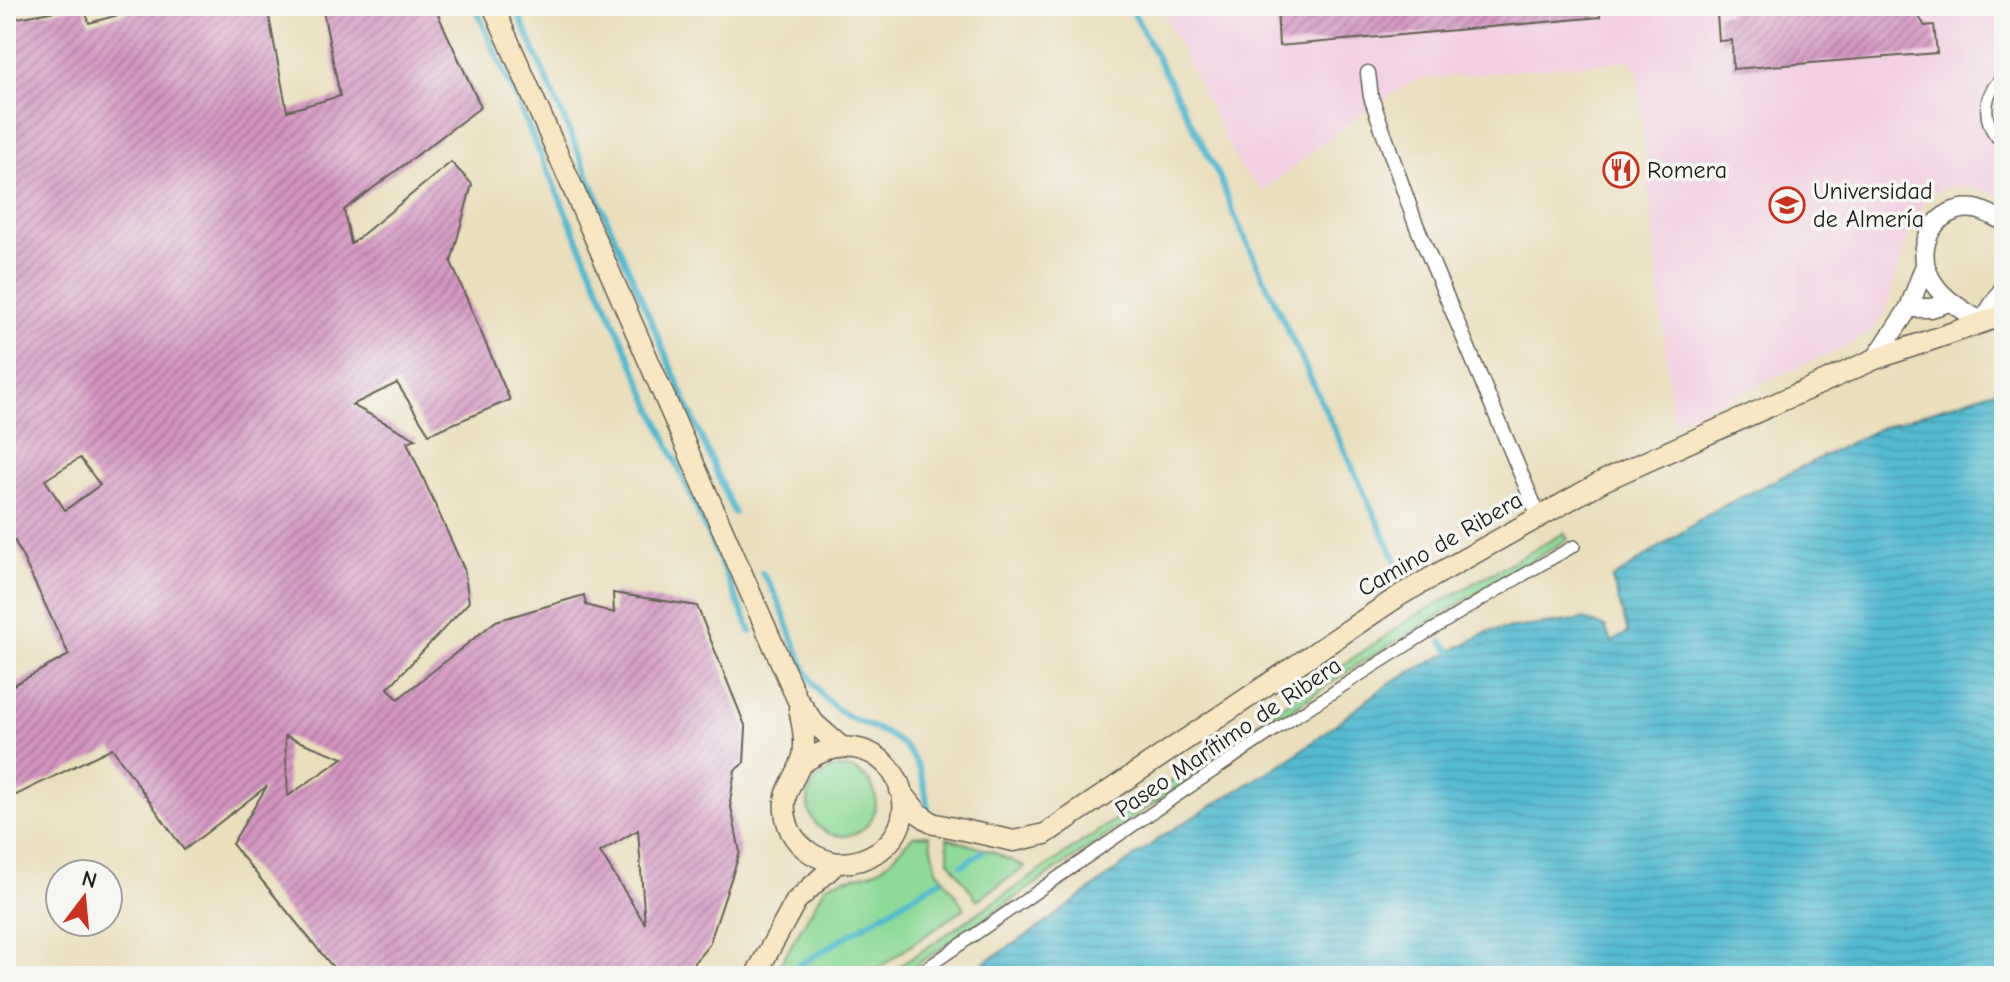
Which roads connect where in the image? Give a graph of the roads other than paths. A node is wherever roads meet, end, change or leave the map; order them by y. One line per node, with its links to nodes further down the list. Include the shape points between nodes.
1 (493, 6): 15 (main road)
2 (1368, 73): 13 (street, via 1371,97 1415,222)
3 (2004, 77): 4 (street, via 1991,91 1986,114)
4 (2004, 144)
5 (2002, 221): 6 (street, via 1986,212 1961,209 1939,220 1925,240)
6 (1925, 265): 8 (street); 9 (street)
7 (2004, 288): 11 (street)
8 (1950, 302): 9 (street); 11 (street)
9 (1909, 308): 12 (street)
10 (2004, 315): 11 (main road, Camino de Ribera)
11 (1982, 322): 12 (main road, Camino de Ribera)
12 (1875, 359): 13 (main road, Camino de Ribera, via 1605,480)
13 (1539, 517): 19 (main road, Camino de Ribera, via 1390,602 1045,834 1014,841)
14 (1574, 546): 25 (street, Paseo Marítimo de Ribera, via 1328,695)
15 (797, 699): 16 (main road); 17 (main road, via 804,742)
16 (840, 746): 17 (main road); 18 (main road, via 872,753 886,764)
17 (800, 765): 21 (main road, via 785,791 785,803 788,824)
18 (900, 790): 19 (main road); 20 (main road, via 903,812)
19 (933, 824): 20 (main road)
20 (895, 835): 22 (main road, via 870,857)
21 (802, 846): 22 (main road); 23 (main road, via 804,873)
22 (837, 863): 23 (main road)
23 (796, 901): 24 (main road)
24 (755, 976)
25 (915, 976)

